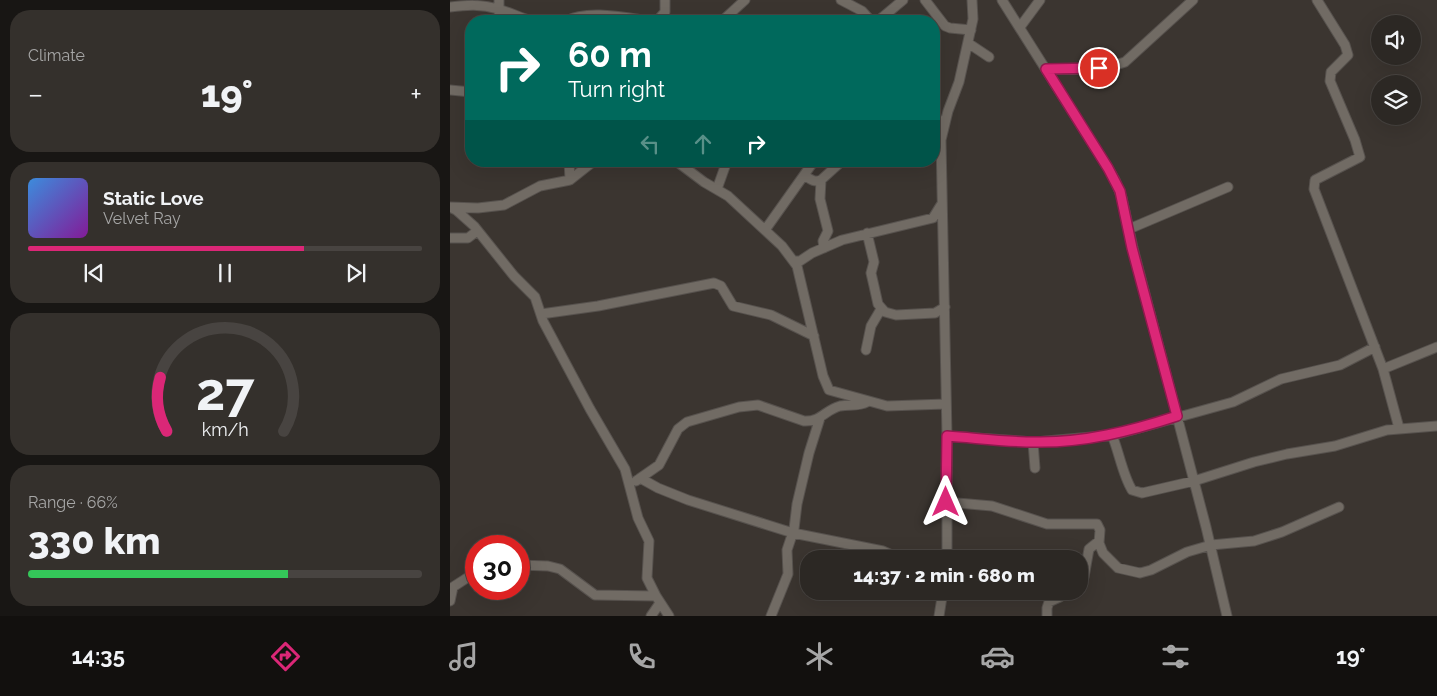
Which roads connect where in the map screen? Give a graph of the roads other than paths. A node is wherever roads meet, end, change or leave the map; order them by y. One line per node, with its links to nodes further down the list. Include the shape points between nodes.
1 (665, 0): 14 (street)
2 (745, 0): 15 (street)
3 (841, 0): 16 (street)
4 (903, 0): 17 (street)
5 (925, 0): 18 (street)
6 (972, 0): 21 (street)
7 (1002, 0): 20 (street)
8 (1194, 0): 24 (street, via 1125,62 1112,67)
9 (1317, 0): 60 (street, via 1348,55 1331,72 1330,81 1356,140 1360,157 1314,180 1314,189)
10 (1037, 2): 20 (street)
11 (499, 4): 12 (street); 13 (street)
12 (450, 7)
13 (520, 15)
14 (662, 15)
15 (729, 15)
16 (866, 15)
17 (885, 15)
18 (937, 15)
19 (940, 20): 21 (street, via 950,28)
20 (1020, 27): 24 (street)
21 (971, 30): 22 (street)
22 (968, 44): 23 (street); 28 (street)
23 (989, 57)
24 (1046, 69): 46 (street, via 1115,180)
25 (450, 90): 26 (street)
26 (465, 91)
27 (940, 121): 28 (street)
28 (944, 124): 29 (street)
29 (940, 135)
30 (569, 167): 38 (street)
31 (586, 167): 38 (street)
32 (684, 167): 41 (street)
33 (725, 167): 41 (street)
34 (810, 167): 37 (street)
35 (835, 167): 39 (street)
36 (940, 167): 42 (street)
37 (804, 175): 39 (street, via 813,181); 47 (street)
38 (570, 180): 43 (street, via 540,186 504,205)
39 (821, 180): 51 (street, via 820,199 828,231 823,241)
40 (1228, 187): 46 (street)
41 (717, 188): 47 (street)
42 (942, 205): 44 (street); 45 (street)
43 (450, 207): 48 (street)
44 (933, 218): 45 (street); 49 (street)
45 (942, 224): 53 (street)
46 (1129, 229): 65 (street)
47 (765, 230): 52 (street)
48 (477, 231): 50 (street, via 468,238); 56 (street, via 534,295)
49 (867, 233): 51 (street); 54 (street, via 874,262 872,277)
50 (450, 238)
51 (824, 248): 52 (street)
52 (794, 261): 58 (street)
53 (945, 306): 55 (street); 57 (street)
54 (881, 309): 55 (street, via 896,316); 61 (street, via 870,326)
55 (935, 313): 57 (street)
56 (541, 314): 58 (street, via 714,283 721,286 733,306 775,317); 75 (street, via 625,468)
57 (945, 322): 64 (street)
58 (814, 336): 63 (street, via 827,388)
59 (1437, 347): 62 (street)
60 (1375, 348): 62 (street); 65 (street, via 1340,365 1281,379 1233,402)
61 (866, 350)
62 (1383, 369): 68 (street)
63 (867, 402): 64 (street, via 887,406); 66 (street, via 835,408)
64 (946, 404): 70 (street)
65 (1177, 416): 69 (street); 74 (street)
66 (820, 418): 73 (street, via 804,421 764,406 749,405 687,422 678,429 659,465); 78 (street, via 797,504)
67 (1437, 426): 68 (street)
68 (1399, 428): 74 (street, via 1335,446 1254,462)
69 (1112, 435): 71 (street); 74 (street, via 1132,490 1142,493)
70 (947, 436): 71 (street); 76 (street)
71 (1033, 442): 72 (street)
72 (1035, 468)
73 (640, 478): 75 (street); 78 (street, via 675,495)
74 (1194, 481): 80 (street)
75 (630, 485): 87 (street, via 638,518 650,541 647,578)
76 (946, 502): 79 (street, via 992,506 1047,524 1097,524); 82 (street)
77 (1339, 507): 80 (street, via 1254,541)
78 (793, 533): 81 (street); 93 (street, via 788,550 788,574)
79 (1099, 541): 80 (street, via 1103,553 1116,567 1140,573 1186,552); 83 (street, via 1089,548)
80 (1211, 545): 96 (street)
81 (883, 550)
82 (947, 550)
83 (1088, 554)
84 (530, 565): 87 (street, via 560,569 595,595)
85 (465, 579): 86 (street)
86 (452, 588): 90 (street)
87 (658, 600): 91 (street); 92 (street)
88 (942, 600): 94 (street)
89 (1053, 600): 95 (street, via 1049,602)
90 (450, 601)
91 (652, 616)
92 (669, 616)
93 (771, 616)
94 (939, 616)
95 (1047, 616)
96 (1227, 616)

